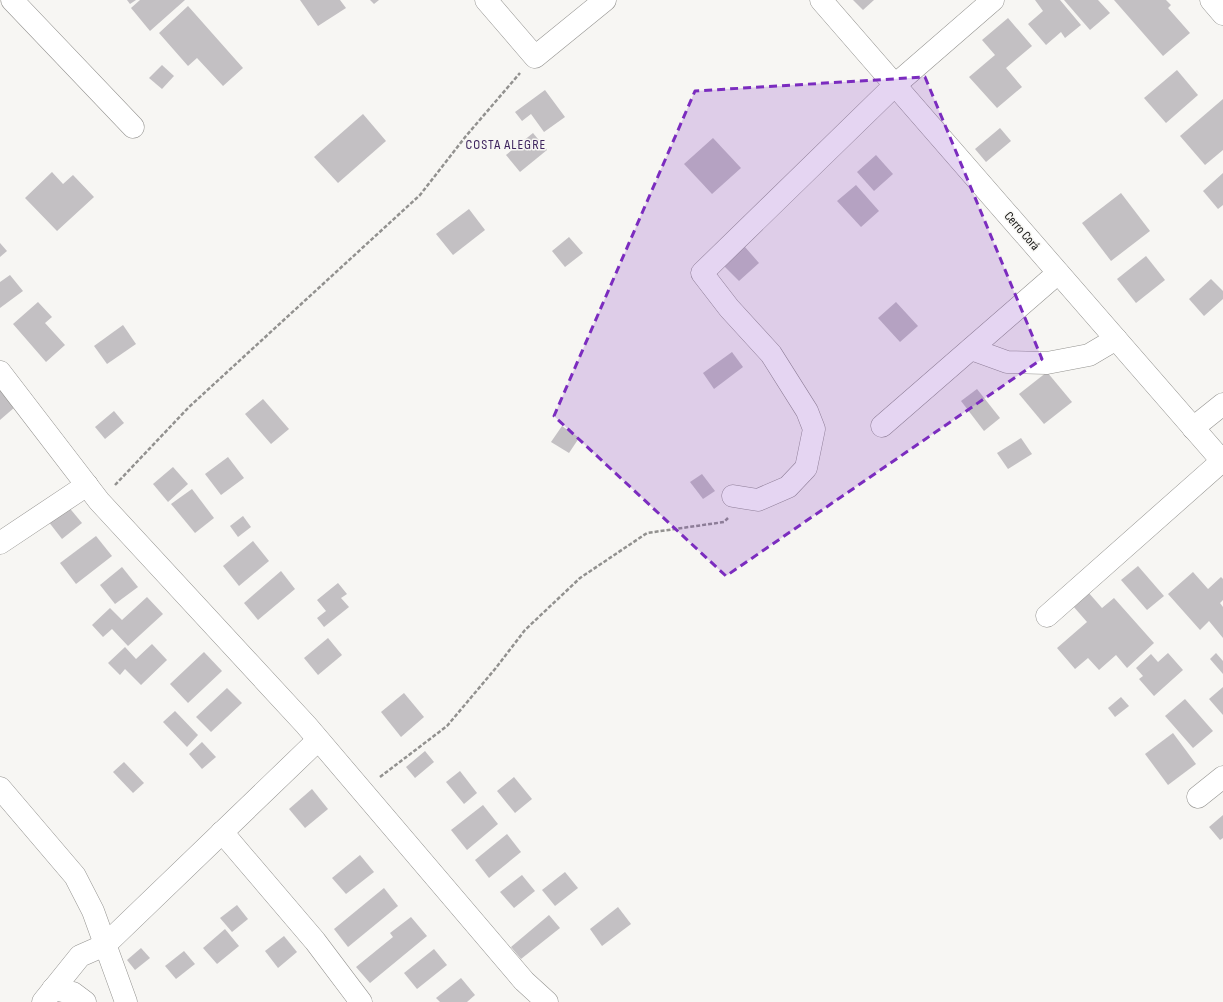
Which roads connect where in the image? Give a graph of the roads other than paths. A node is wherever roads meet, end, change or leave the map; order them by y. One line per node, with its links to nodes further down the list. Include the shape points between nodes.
1 (486, 0): 2 (street, via 534,57)
2 (604, 0)
3 (821, 0): 8 (street, Cerro Corá)
4 (993, 0): 8 (street)
5 (1211, 0): 7 (street)
6 (8, 4): 9 (street)
7 (1223, 14)
8 (895, 85): 10 (street, Cerro Corá); 19 (street, via 702,273 729,308 772,354 807,411 814,429 806,468 788,487 758,500)
9 (134, 127)
10 (1058, 273): 11 (street, Cerro Corá); 12 (street)
11 (1116, 339): 12 (street, via 1089,355 1047,363 1007,362); 16 (street, Cerro Corá)
12 (971, 349): 15 (street)
13 (0, 372): 18 (street)
14 (1223, 404): 16 (street)
15 (882, 426)
16 (1193, 428): 17 (street, Cerro Corá)
17 (1222, 461): 21 (street)
18 (93, 493): 20 (street); 22 (street)
19 (733, 496)
20 (0, 543)
21 (1047, 616)
22 (318, 740): 26 (street); 32 (street, via 524,981)
23 (1223, 777): 25 (street)
24 (0, 788): 27 (street, via 75,876 93,911)
25 (1198, 797)
26 (222, 832): 27 (street); 31 (street, via 315,941)
27 (105, 945): 28 (street, via 80,956); 30 (street)
28 (48, 995): 29 (street, via 73,993)
29 (85, 1002)
30 (126, 1002)
31 (361, 1002)
32 (547, 1002)

